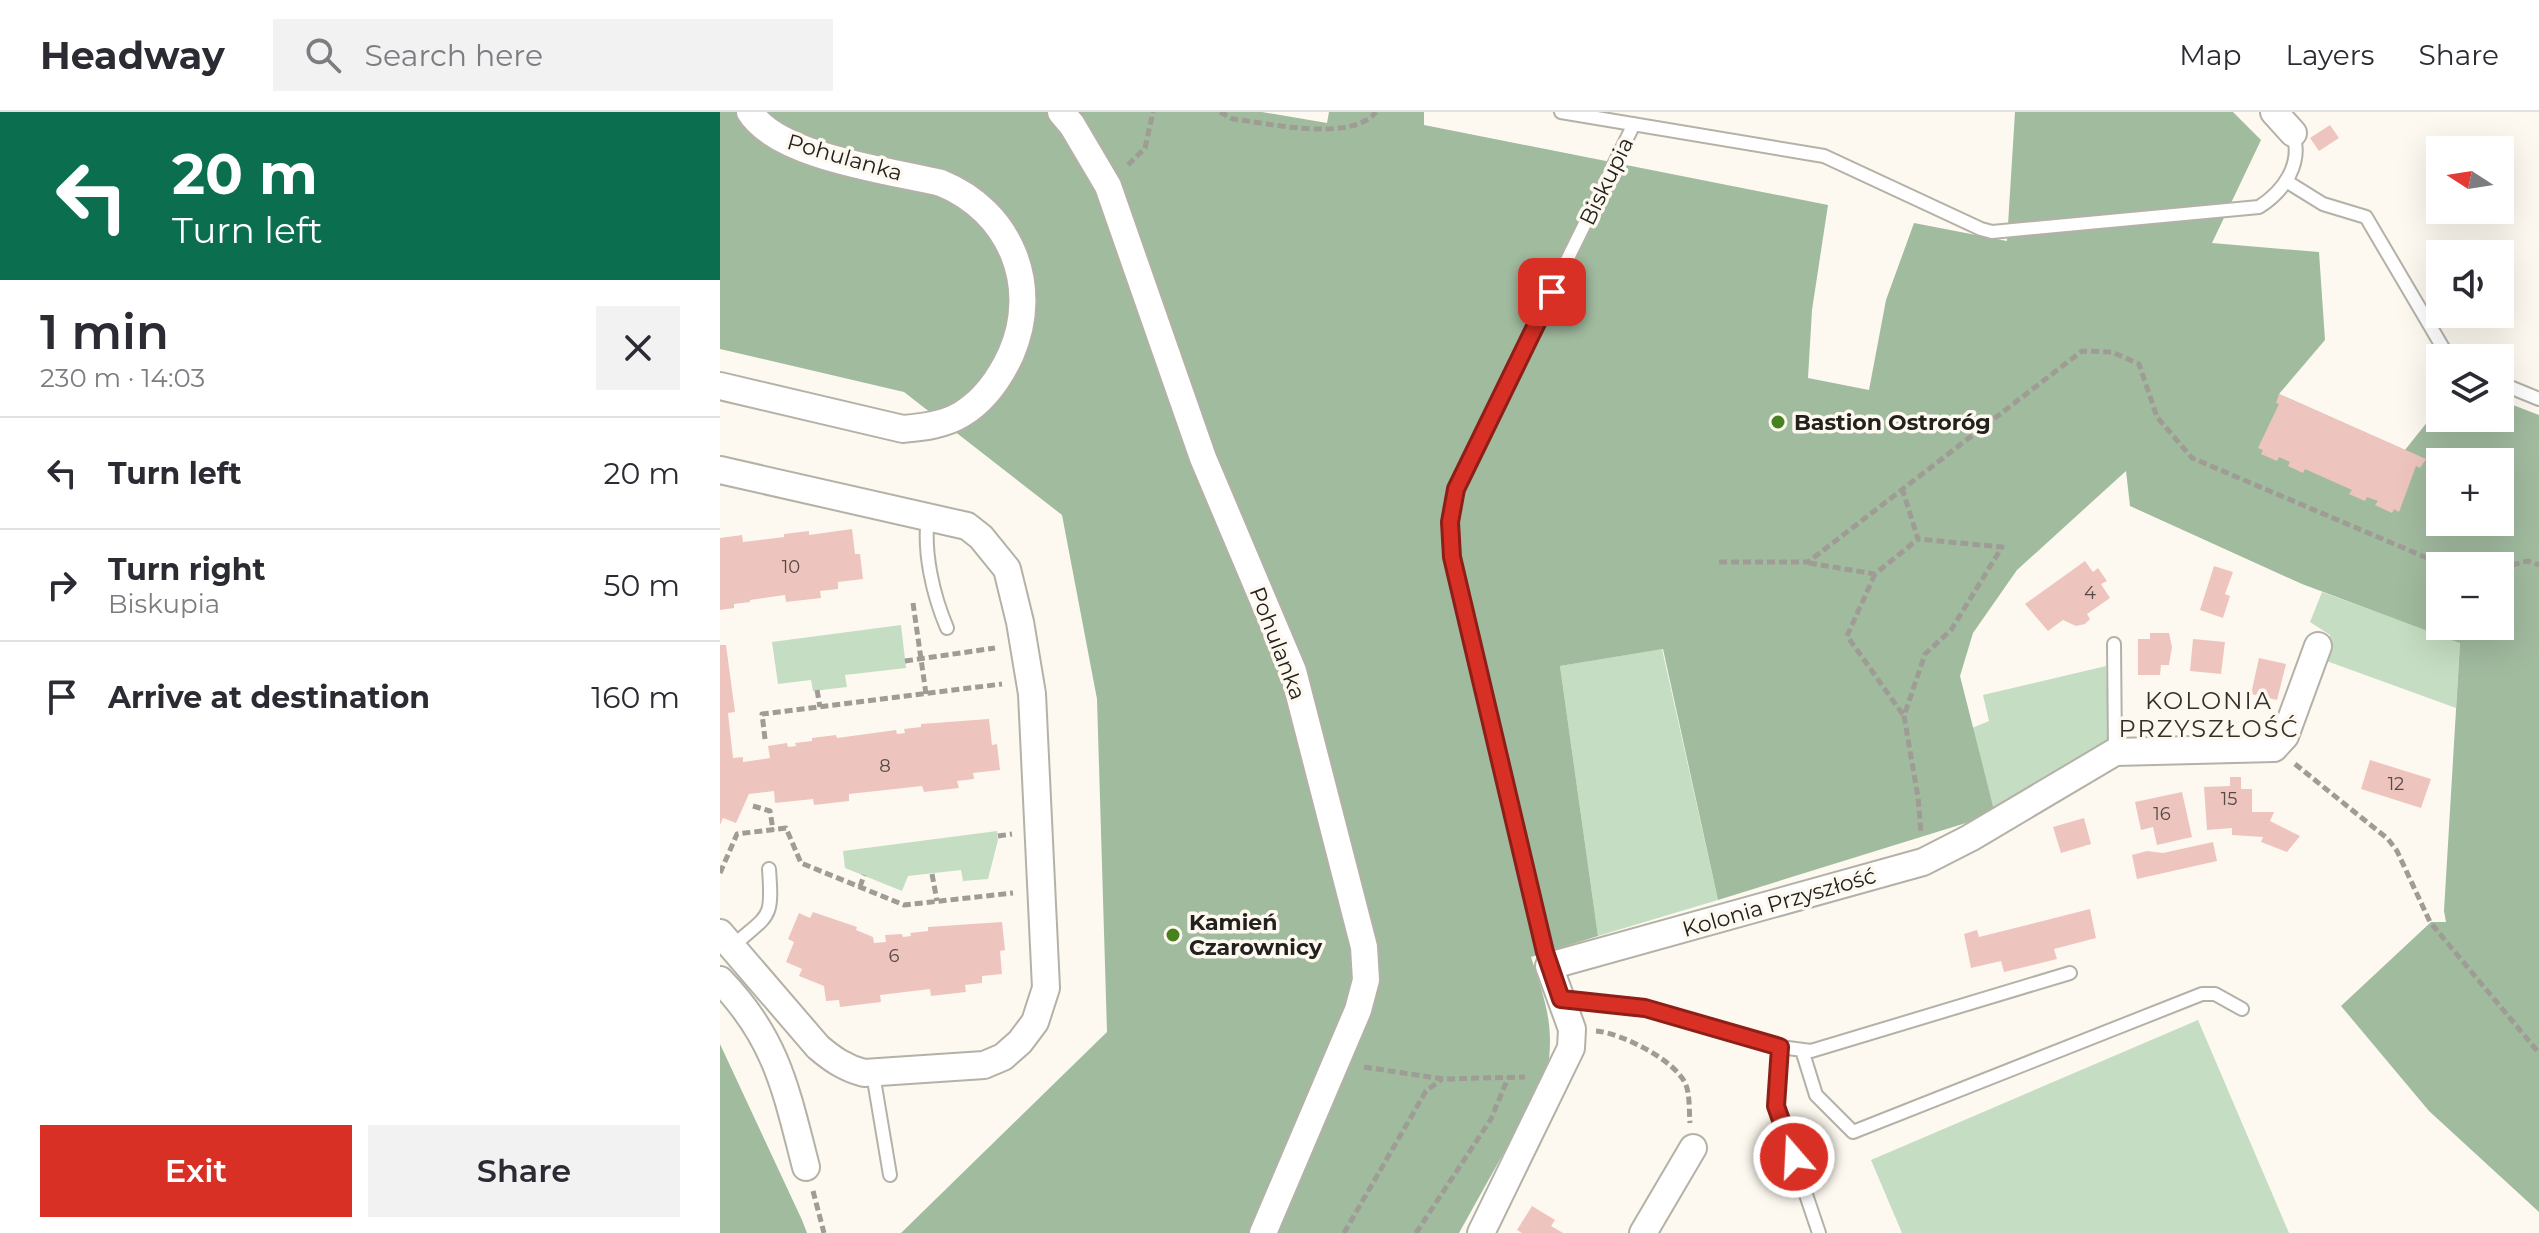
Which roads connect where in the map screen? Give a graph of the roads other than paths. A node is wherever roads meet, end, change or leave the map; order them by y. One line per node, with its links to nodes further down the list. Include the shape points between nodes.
1 (750, 112): 9 (street, Pohulanka, via 768,133 794,147 961,191 982,206 1006,237 1024,295 1003,371 961,415 930,427 903,429)
2 (1061, 112): 31 (street, Pohulanka, via 1108,186 1203,458 1293,671 1364,947 1366,980 1358,1010)
3 (1561, 112): 5 (lane, Biskupia)
4 (2274, 112): 6 (street)
5 (1634, 124): 7 (lane, Biskupia, via 1824,156 1992,232 2248,209 2273,198); 20 (lane, Biskupia, via 1469,459 1450,522 1452,557)
6 (2293, 133): 7 (lane, via 2295,162)
7 (2286, 181): 8 (lane, via 2323,204 2366,217)
8 (2441, 344)
9 (720, 386)
10 (2514, 389): 11 (lane)
11 (2539, 399)
12 (720, 470): 13 (street)
13 (928, 516): 14 (lane, via 936,602); 27 (street, via 967,526 981,537 1007,569 1012,587 1032,694 1046,988 1035,1022 1003,1057 984,1065)
14 (947, 628)
15 (2114, 644): 17 (lane)
16 (2318, 646): 17 (street, Kolonia Przyszłość, via 2285,736 2274,748)
17 (2115, 752): 20 (street, Kolonia Przyszłość, via 1923,862)
18 (769, 869): 19 (lane, via 768,914)
19 (726, 940): 27 (street, via 833,1060)
20 (1549, 966): 23 (street)
21 (2070, 973): 26 (lane)
22 (720, 980): 29 (street, via 764,1036 782,1075)
23 (1561, 999): 25 (lane, via 1645,1008); 32 (street, via 1572,1029 1571,1048)
24 (2242, 1009): 26 (lane, via 2215,994 2202,994 1853,1132 1816,1095)
25 (1780, 1047): 26 (lane); 34 (lane, via 1776,1106)
26 (1802, 1050)
27 (873, 1074): 30 (lane)
28 (1693, 1148): 33 (street)
29 (806, 1167)
30 (890, 1175)
31 (1263, 1233)
32 (1481, 1233)
33 (1643, 1233)
34 (1819, 1233)

